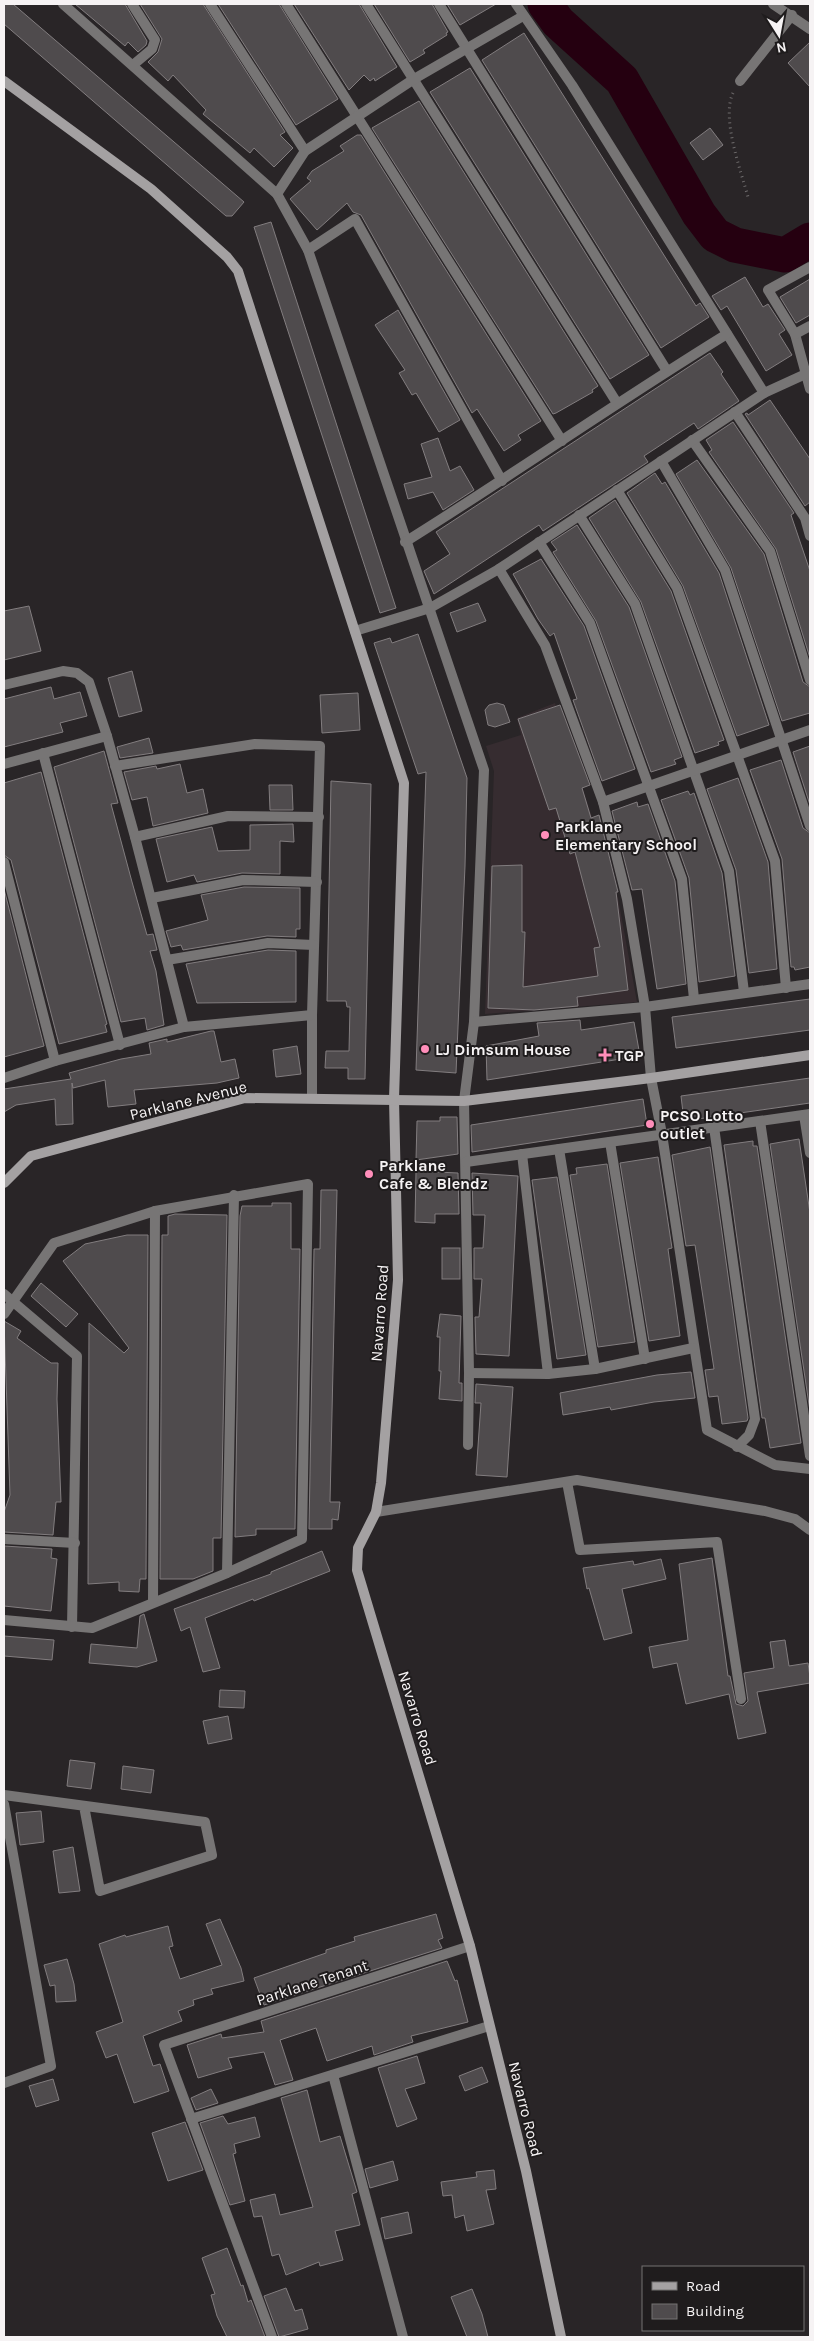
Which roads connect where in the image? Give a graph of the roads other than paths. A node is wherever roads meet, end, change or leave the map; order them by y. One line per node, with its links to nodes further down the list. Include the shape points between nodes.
1 (63, 4): 13 (street)
2 (132, 4): 13 (street, via 155,40 152,49)
3 (210, 4): 18 (street)
4 (286, 4): 17 (street)
5 (366, 4): 14 (street)
6 (439, 4): 12 (street)
7 (516, 4): 10 (street)
8 (773, 4): 9 (street)
9 (792, 15): 11 (street); 16 (street)
10 (523, 16): 12 (street); 23 (street, via 572,86)
11 (810, 30)
12 (466, 47): 14 (street); 25 (street)
13 (133, 65): 19 (street)
14 (414, 79): 17 (street); 29 (street)
15 (4, 81): 42 (street, Navarro Road, via 151,189 238,271)
16 (740, 81)
17 (356, 116): 18 (street); 32 (street)
18 (305, 151): 19 (street)
19 (277, 194): 20 (street)
20 (308, 250): 34 (street, via 355,219); 38 (street)
21 (810, 267): 24 (street, via 768,290)
22 (810, 326): 24 (street)
23 (727, 334): 25 (street); 28 (street)
24 (795, 334): 26 (street)
25 (666, 371): 29 (street)
26 (808, 373): 27 (street); 28 (street)
27 (810, 389)
28 (764, 393): 30 (street)
29 (617, 403): 32 (street)
30 (734, 412): 31 (street); 37 (street, via 804,518)
31 (692, 440): 33 (street); 43 (street, via 770,551)
32 (562, 441): 34 (street)
33 (661, 461): 35 (street); 47 (street, via 725,570)
34 (502, 481): 38 (street)
35 (617, 490): 36 (street); 49 (street, via 677,588)
36 (579, 515): 39 (street); 52 (street, via 635,604)
37 (810, 536)
38 (405, 542): 41 (street)
39 (539, 542): 40 (street); 53 (street, via 590,623)
40 (499, 569): 41 (street); 54 (street, via 545,646)
41 (430, 608): 42 (street); 69 (street, via 484,770)
42 (355, 630): 77 (street, Navarro Road, via 404,783)
43 (810, 680)
44 (4, 685): 46 (street, via 62,671 77,673 89,682)
45 (810, 730): 47 (street)
46 (107, 736): 48 (street); 51 (street)
47 (781, 740): 49 (street); 56 (street)
48 (43, 753): 50 (street); 71 (street)
49 (738, 756): 52 (street); 64 (street, via 775,861)
50 (4, 764)
51 (115, 766): 55 (street, via 255,744 320,746); 57 (street)
52 (693, 771): 53 (street); 65 (street, via 729,871)
53 (650, 786): 54 (street); 66 (street, via 682,879)
54 (603, 802): 67 (street, via 627,899)
55 (319, 817): 57 (street, via 228,816); 59 (street)
56 (810, 826)
57 (135, 837): 60 (street)
58 (4, 862): 73 (street)
59 (317, 882): 60 (street, via 243,880); 61 (street)
60 (152, 898): 62 (street)
61 (314, 945): 62 (street, via 268,944); 68 (street)
62 (167, 960): 70 (street)
63 (810, 984): 64 (street)
64 (786, 988): 65 (street)
65 (744, 992): 66 (street)
66 (694, 999): 67 (street)
67 (645, 1007): 69 (street); 75 (street)
68 (312, 1015): 70 (street); 76 (street)
69 (474, 1022): 78 (street)
70 (184, 1027): 71 (street)
71 (120, 1045): 73 (street)
72 (810, 1055): 75 (street, Parklane Avenue)
73 (55, 1060): 74 (street)
74 (4, 1078)
75 (651, 1078): 78 (street, Parklane Avenue); 82 (street)
76 (312, 1098): 77 (street, Parklane Avenue); 88 (street, Parklane Avenue, via 246,1098 40,1153 31,1156)
77 (394, 1099): 78 (street, Parklane Avenue); 104 (street, Navarro Road, via 398,1280)
78 (464, 1101): 87 (street)
79 (807, 1114): 80 (street); 85 (street)
80 (760, 1121): 81 (street); 101 (street)
81 (714, 1127): 82 (street); 100 (street, via 755,1419 749,1435)
82 (662, 1134): 83 (street); 94 (street)
83 (610, 1142): 84 (street); 95 (street)
84 (559, 1149): 86 (street); 96 (street)
85 (810, 1153)
86 (522, 1154): 87 (street); 98 (street)
87 (466, 1162): 97 (street)
88 (4, 1183)
89 (234, 1195): 90 (street); 108 (street); 108 (street, via 308,1184 302,1539)
90 (155, 1211): 92 (street, via 54,1244); 109 (street)
91 (4, 1294): 92 (street)
92 (13, 1301): 93 (street); 107 (street, via 77,1356)
93 (4, 1314)
94 (693, 1348): 95 (street); 100 (street, via 707,1430)
95 (645, 1359): 96 (street)
96 (595, 1369): 98 (street)
97 (469, 1373): 98 (street); 99 (street)
98 (548, 1374)
99 (468, 1445)
100 (737, 1447): 102 (street, via 775,1465)
101 (810, 1456)
102 (810, 1469)
103 (567, 1482): 104 (street); 105 (street, via 577,1480 765,1511 795,1519); 112 (street, via 580,1550 717,1542)
104 (376, 1512): 117 (street, Navarro Road, via 358,1548 357,1570)
105 (810, 1530)
106 (4, 1539): 107 (street)
107 (75, 1543): 111 (street)
108 (228, 1573): 109 (street)
109 (154, 1602): 111 (street, via 92,1628)
110 (4, 1620): 111 (street)
111 (72, 1627)
112 (741, 1699)
113 (4, 1795): 115 (street)
114 (4, 1804): 116 (street)
115 (84, 1806): 115 (street, via 205,1822 212,1855 100,1891)
116 (8, 1846): 120 (street, via 51,2066)
117 (470, 1946): 118 (street, Navarro Road); 121 (street, Parklane Tenant, via 164,2046)
118 (489, 2026): 119 (street); 124 (street, Navarro Road, via 526,2171)
119 (333, 2075): 121 (street); 123 (street)
120 (4, 2083)
121 (191, 2119): 122 (street)
122 (272, 2337)
123 (403, 2337)
124 (561, 2337)

